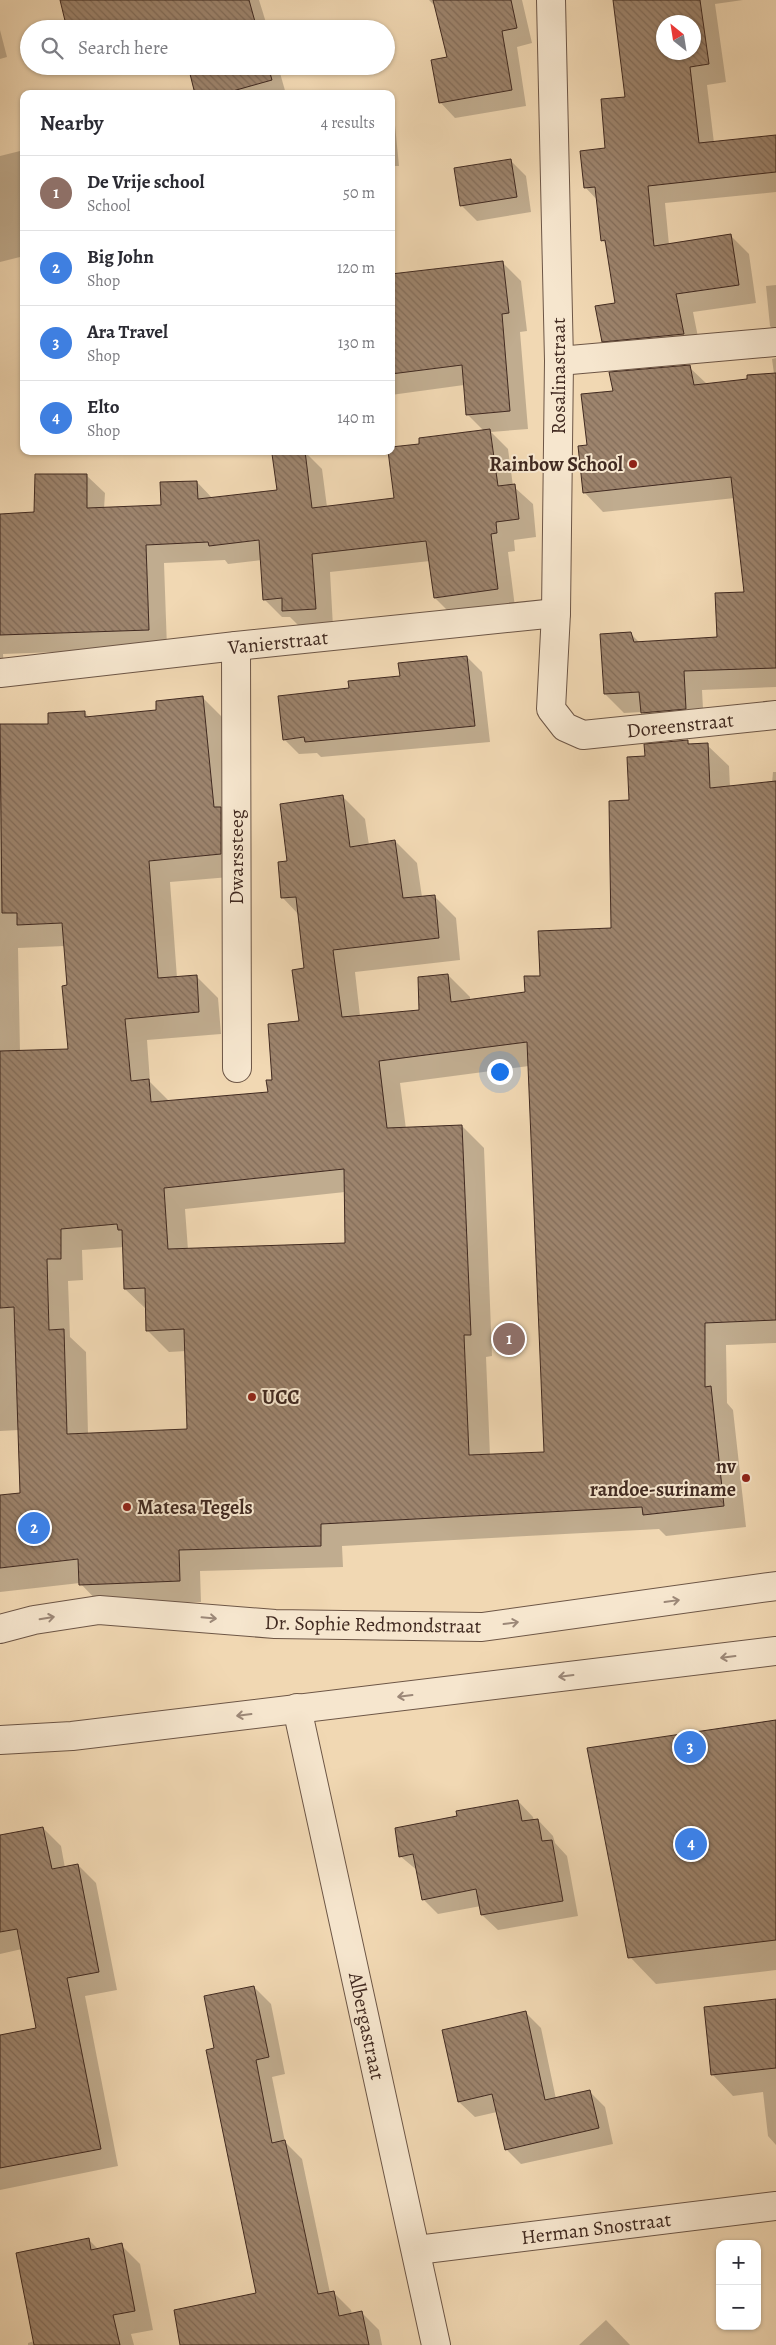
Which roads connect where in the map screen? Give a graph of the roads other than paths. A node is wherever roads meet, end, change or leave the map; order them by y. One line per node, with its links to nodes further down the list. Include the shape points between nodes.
1 (551, 0): 3 (street, Rosalinastraat)
2 (776, 342): 3 (street)
3 (559, 361): 4 (street, Rosalinastraat)
4 (556, 613): 5 (street, Vanierstraat); 8 (street, Rosalinastraat, via 551,709 565,728)
5 (236, 646): 6 (street, Vanierstraat); 9 (street, Dwarssteeg)
6 (0, 673)
7 (776, 715): 8 (street, Doreenstraat)
8 (584, 735)
9 (237, 1068)
10 (776, 1586): 11 (street, Dr. Sophie Redmondstraat, one-way to 10, via 99,1610 275,1624 482,1626)
11 (0, 1629)
12 (776, 1651): 13 (street, one-way to 13)
13 (297, 1708): 14 (street, one-way to 14, via 72,1736); 16 (street, Albergastraat)
14 (0, 1740)
15 (776, 2206): 16 (street, Herman Snostraat)
16 (417, 2250): 17 (street, Albergastraat)
17 (436, 2345)

